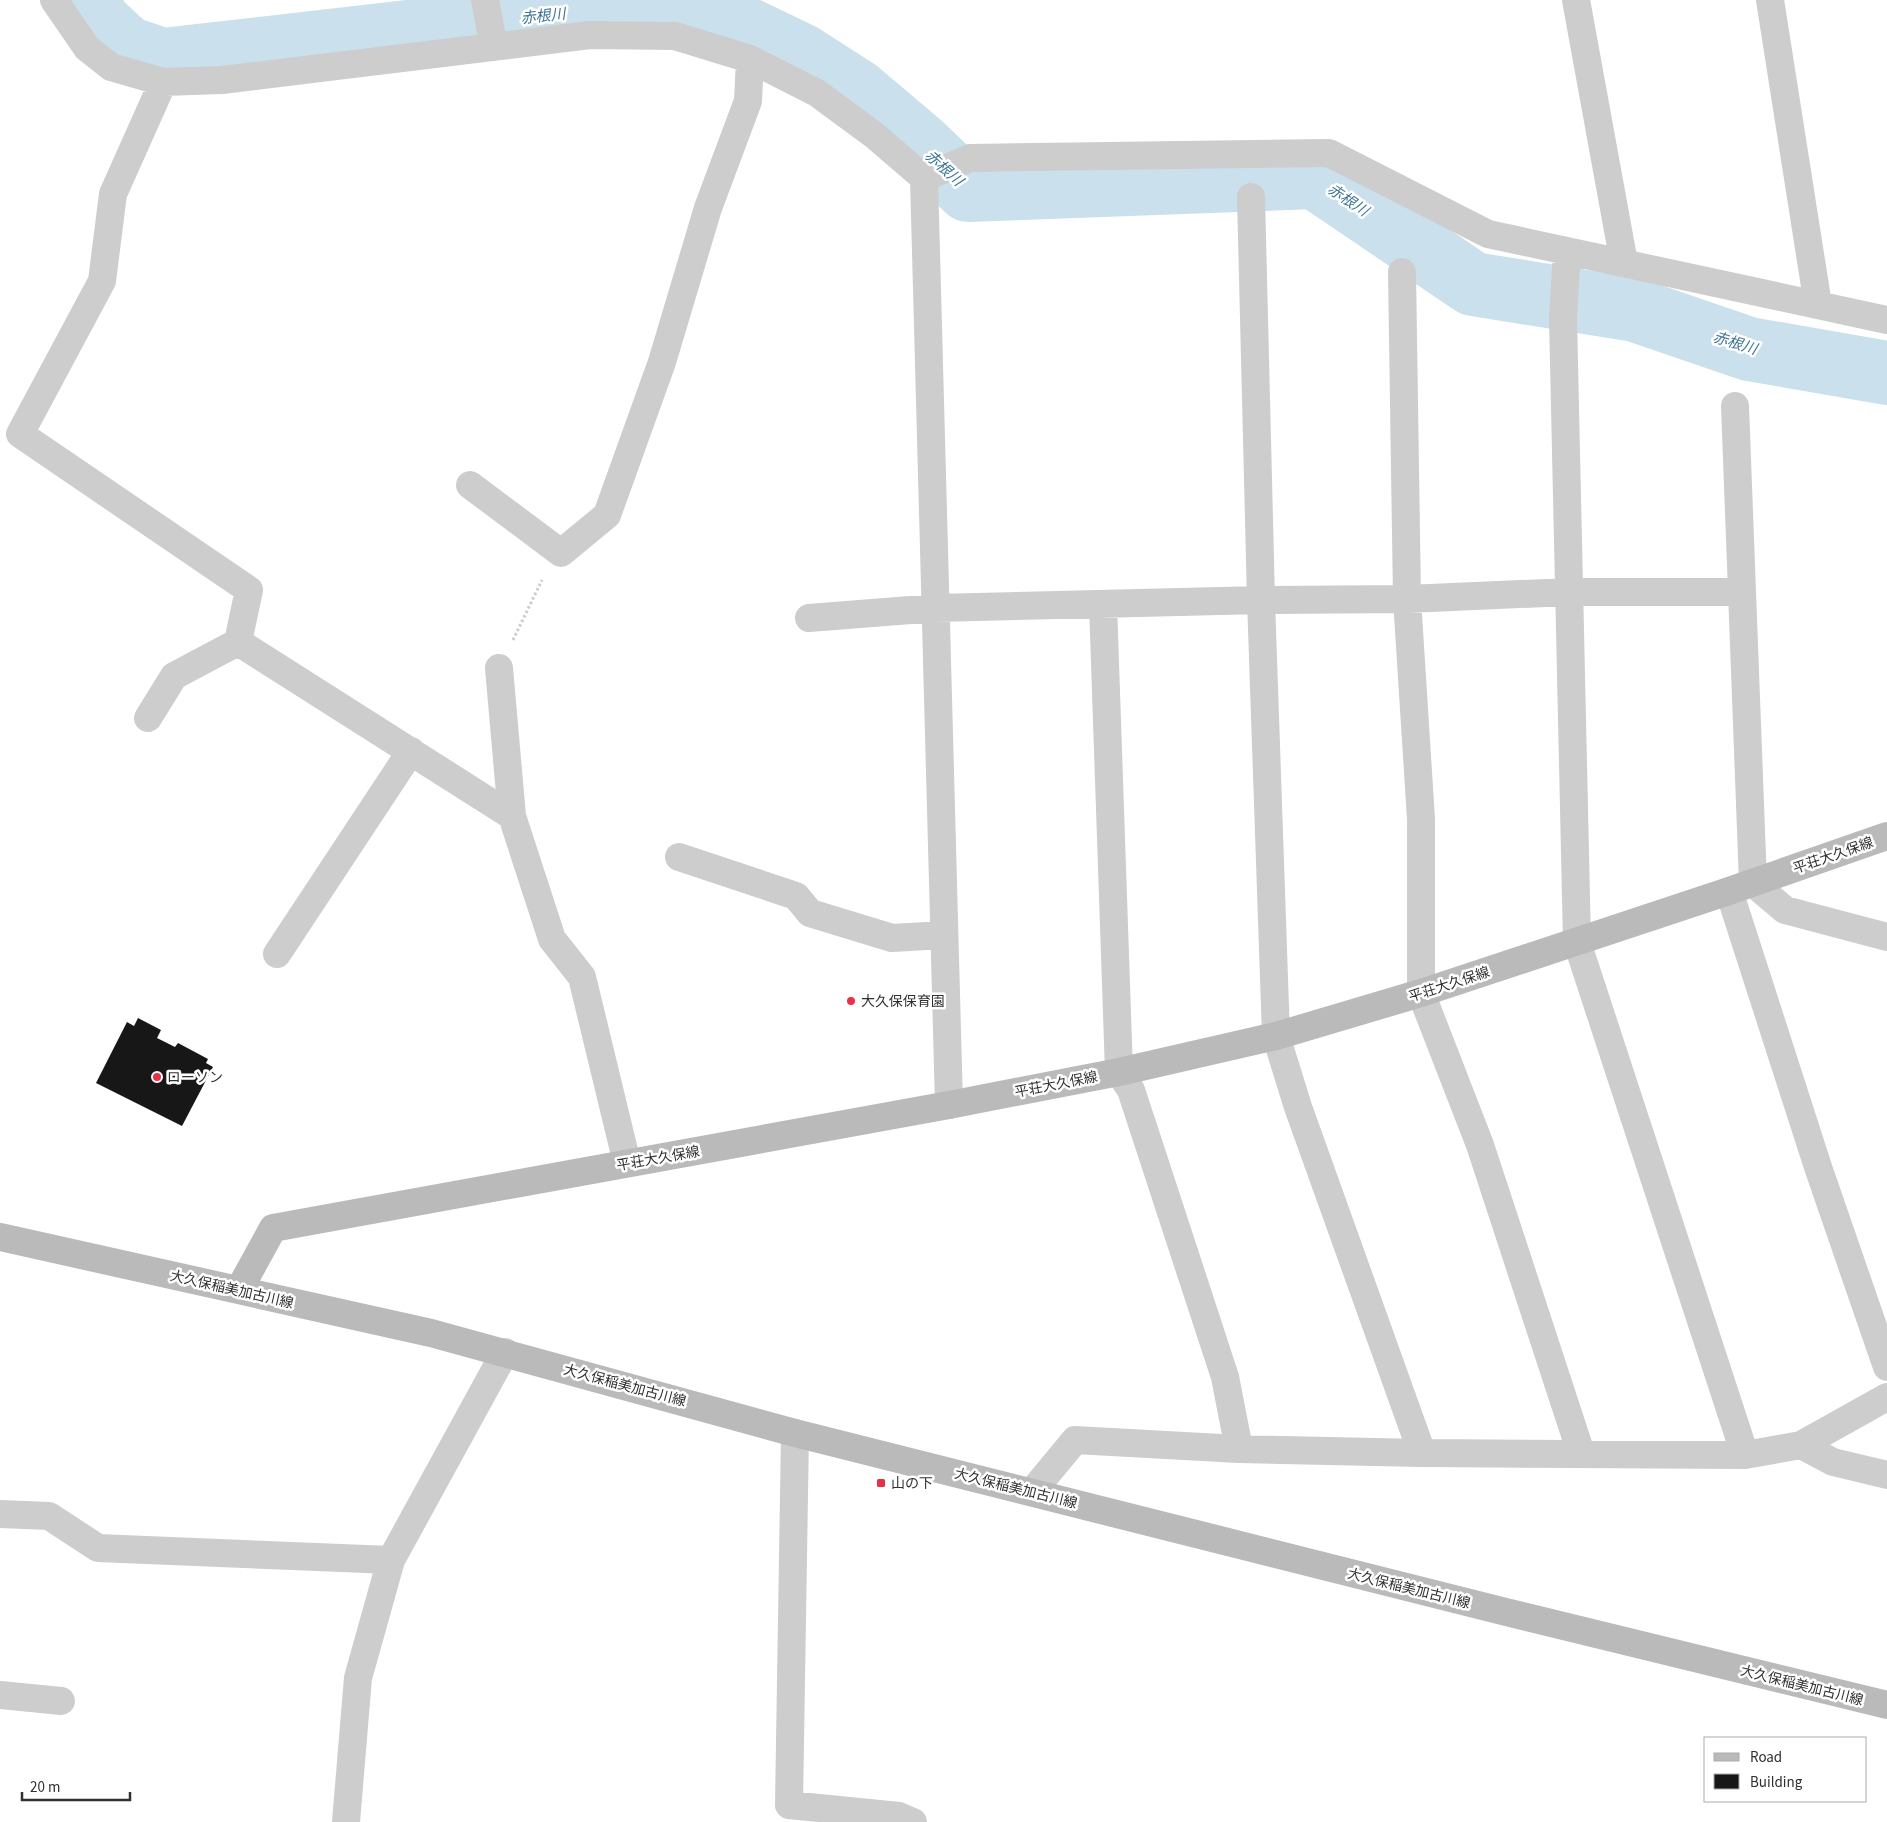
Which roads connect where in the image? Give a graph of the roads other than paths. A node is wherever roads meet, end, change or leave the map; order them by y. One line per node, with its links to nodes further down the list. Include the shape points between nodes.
1 (54, 0): 7 (street, via 87,48 111,68)
2 (485, 0): 5 (street)
3 (1576, 0): 11 (street)
4 (1770, 0): 13 (street)
5 (494, 47): 6 (street, via 590,36 675,36); 7 (street, via 222,80)
6 (750, 59): 8 (street, via 817,93 874,135); 16 (street, via 748,101 708,208 662,362 607,515 561,553)
7 (163, 82): 24 (street, via 113,194 102,281 20,434 248,590)
8 (924, 178): 10 (street, via 970,158 1329,153 1488,234); 22 (street)
9 (1251, 197): 20 (street)
10 (1567, 251): 11 (street); 17 (street, via 1563,318)
11 (1624, 263): 13 (street)
12 (1402, 272): 19 (street)
13 (1818, 305): 14 (street)
14 (1887, 320)
15 (1735, 406): 18 (street)
16 (470, 484)
17 (1569, 592): 18 (street); 19 (street); 34 (street)
18 (1742, 592): 31 (street)
19 (1407, 599): 20 (street); 36 (street, via 1420,819)
20 (1261, 600): 21 (street); 37 (street)
21 (1103, 604): 22 (street); 38 (street)
22 (936, 608): 23 (street); 32 (street)
23 (809, 618)
24 (238, 642): 26 (street, via 174,676); 27 (street)
25 (499, 668): 28 (street)
26 (148, 718)
27 (411, 752): 28 (street); 35 (street)
28 (512, 816): 40 (street, via 552,939 582,977)
29 (1887, 836): 31 (main road, 平荘大久保線)
30 (679, 857): 32 (street, via 796,896 810,913 892,938)
31 (1741, 887): 33 (street, via 1785,910); 34 (main road, 平荘大久保線); 44 (street, via 1818,1167)
32 (944, 935): 39 (street)
33 (1887, 937)
34 (1576, 942): 36 (main road, 平荘大久保線); 51 (street)
35 (277, 954)
36 (1421, 993): 37 (main road, 平荘大久保線); 50 (street, via 1480,1144)
37 (1276, 1036): 38 (main road, 平荘大久保線); 49 (street, via 1298,1107)
38 (1119, 1072): 39 (main road, 平荘大久保線); 48 (street, via 1131,1090 1224,1377)
39 (949, 1105): 40 (main road, 平荘大久保線)
40 (627, 1163): 42 (main road, 平荘大久保線, via 273,1228)
41 (0, 1237): 42 (main road, 大久保稲美加古川線)
42 (239, 1290): 43 (main road, 大久保稲美加古川線)
43 (505, 1352): 46 (main road, 大久保稲美加古川線); 55 (street)
44 (1887, 1367)
45 (1887, 1397): 47 (street)
46 (795, 1432): 53 (main road, 大久保稲美加古川線); 59 (street, via 789,1805)
47 (1801, 1445): 51 (street); 52 (street, via 1833,1462)
48 (1239, 1449): 49 (street); 53 (street, via 1075,1440)
49 (1422, 1453): 50 (street)
50 (1581, 1453): 51 (street)
51 (1745, 1455)
52 (1887, 1474)
53 (1032, 1492): 58 (main road, 大久保稲美加古川線)
54 (0, 1514): 55 (street, via 48,1516 98,1548)
55 (391, 1560): 60 (street, via 358,1678)
56 (0, 1695): 57 (street)
57 (61, 1701)
58 (1887, 1705)
59 (904, 1820)
60 (346, 1822)

